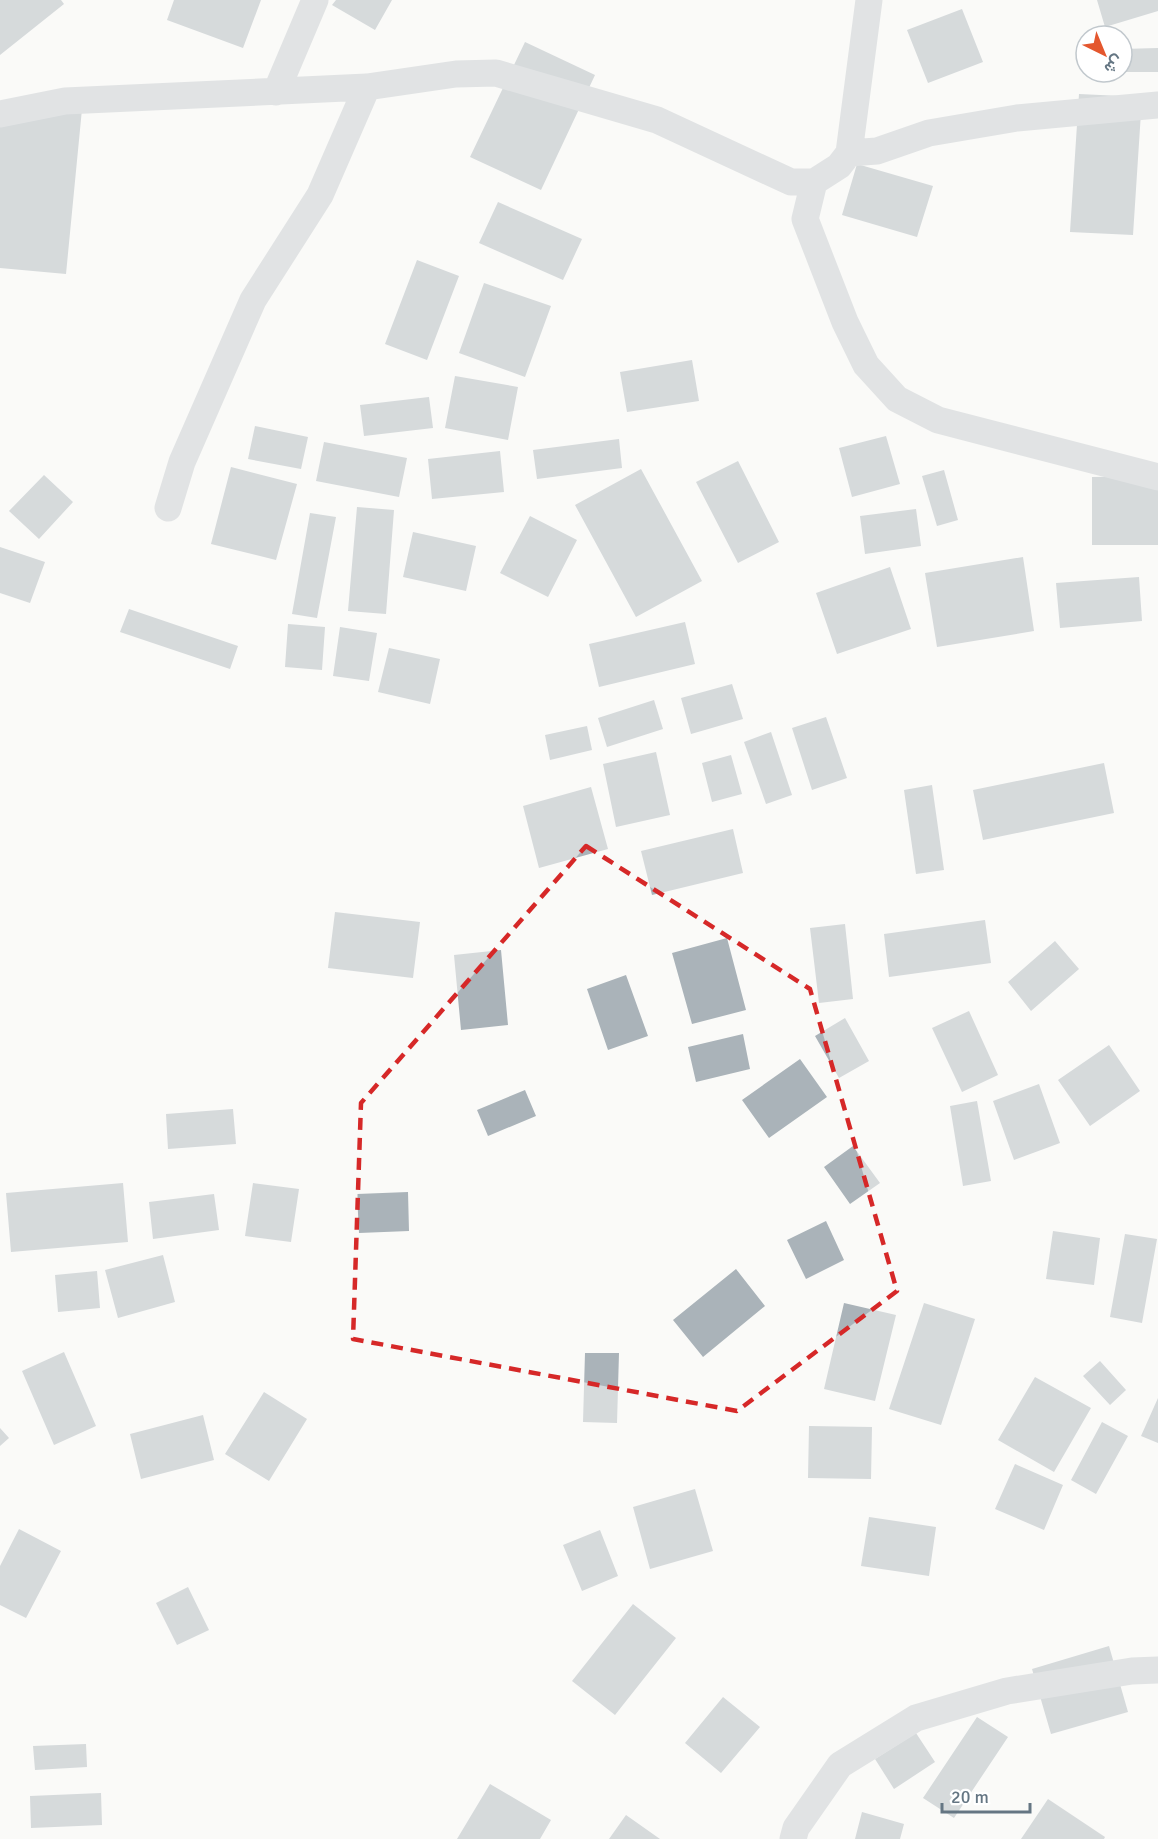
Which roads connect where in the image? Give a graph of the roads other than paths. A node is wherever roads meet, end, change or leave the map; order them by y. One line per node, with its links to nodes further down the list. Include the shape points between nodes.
1 (315, 0): 4 (street)
2 (869, 0): 7 (street)
3 (367, 87): 4 (street); 8 (street, via 456,74 496,73 657,120 791,182); 10 (street, via 320,195 253,300 182,462)
4 (276, 92): 6 (street, via 65,100)
5 (1158, 105): 7 (street, via 1017,118 929,134 877,151)
6 (0, 114)
7 (849, 153): 8 (street, via 839,166)
8 (814, 182): 9 (street, via 805,219 866,365 897,399 938,420)
9 (1158, 477)
10 (168, 508)
11 (1158, 1670): 12 (street, via 1007,1691 916,1718 840,1765)
12 (792, 1839)

